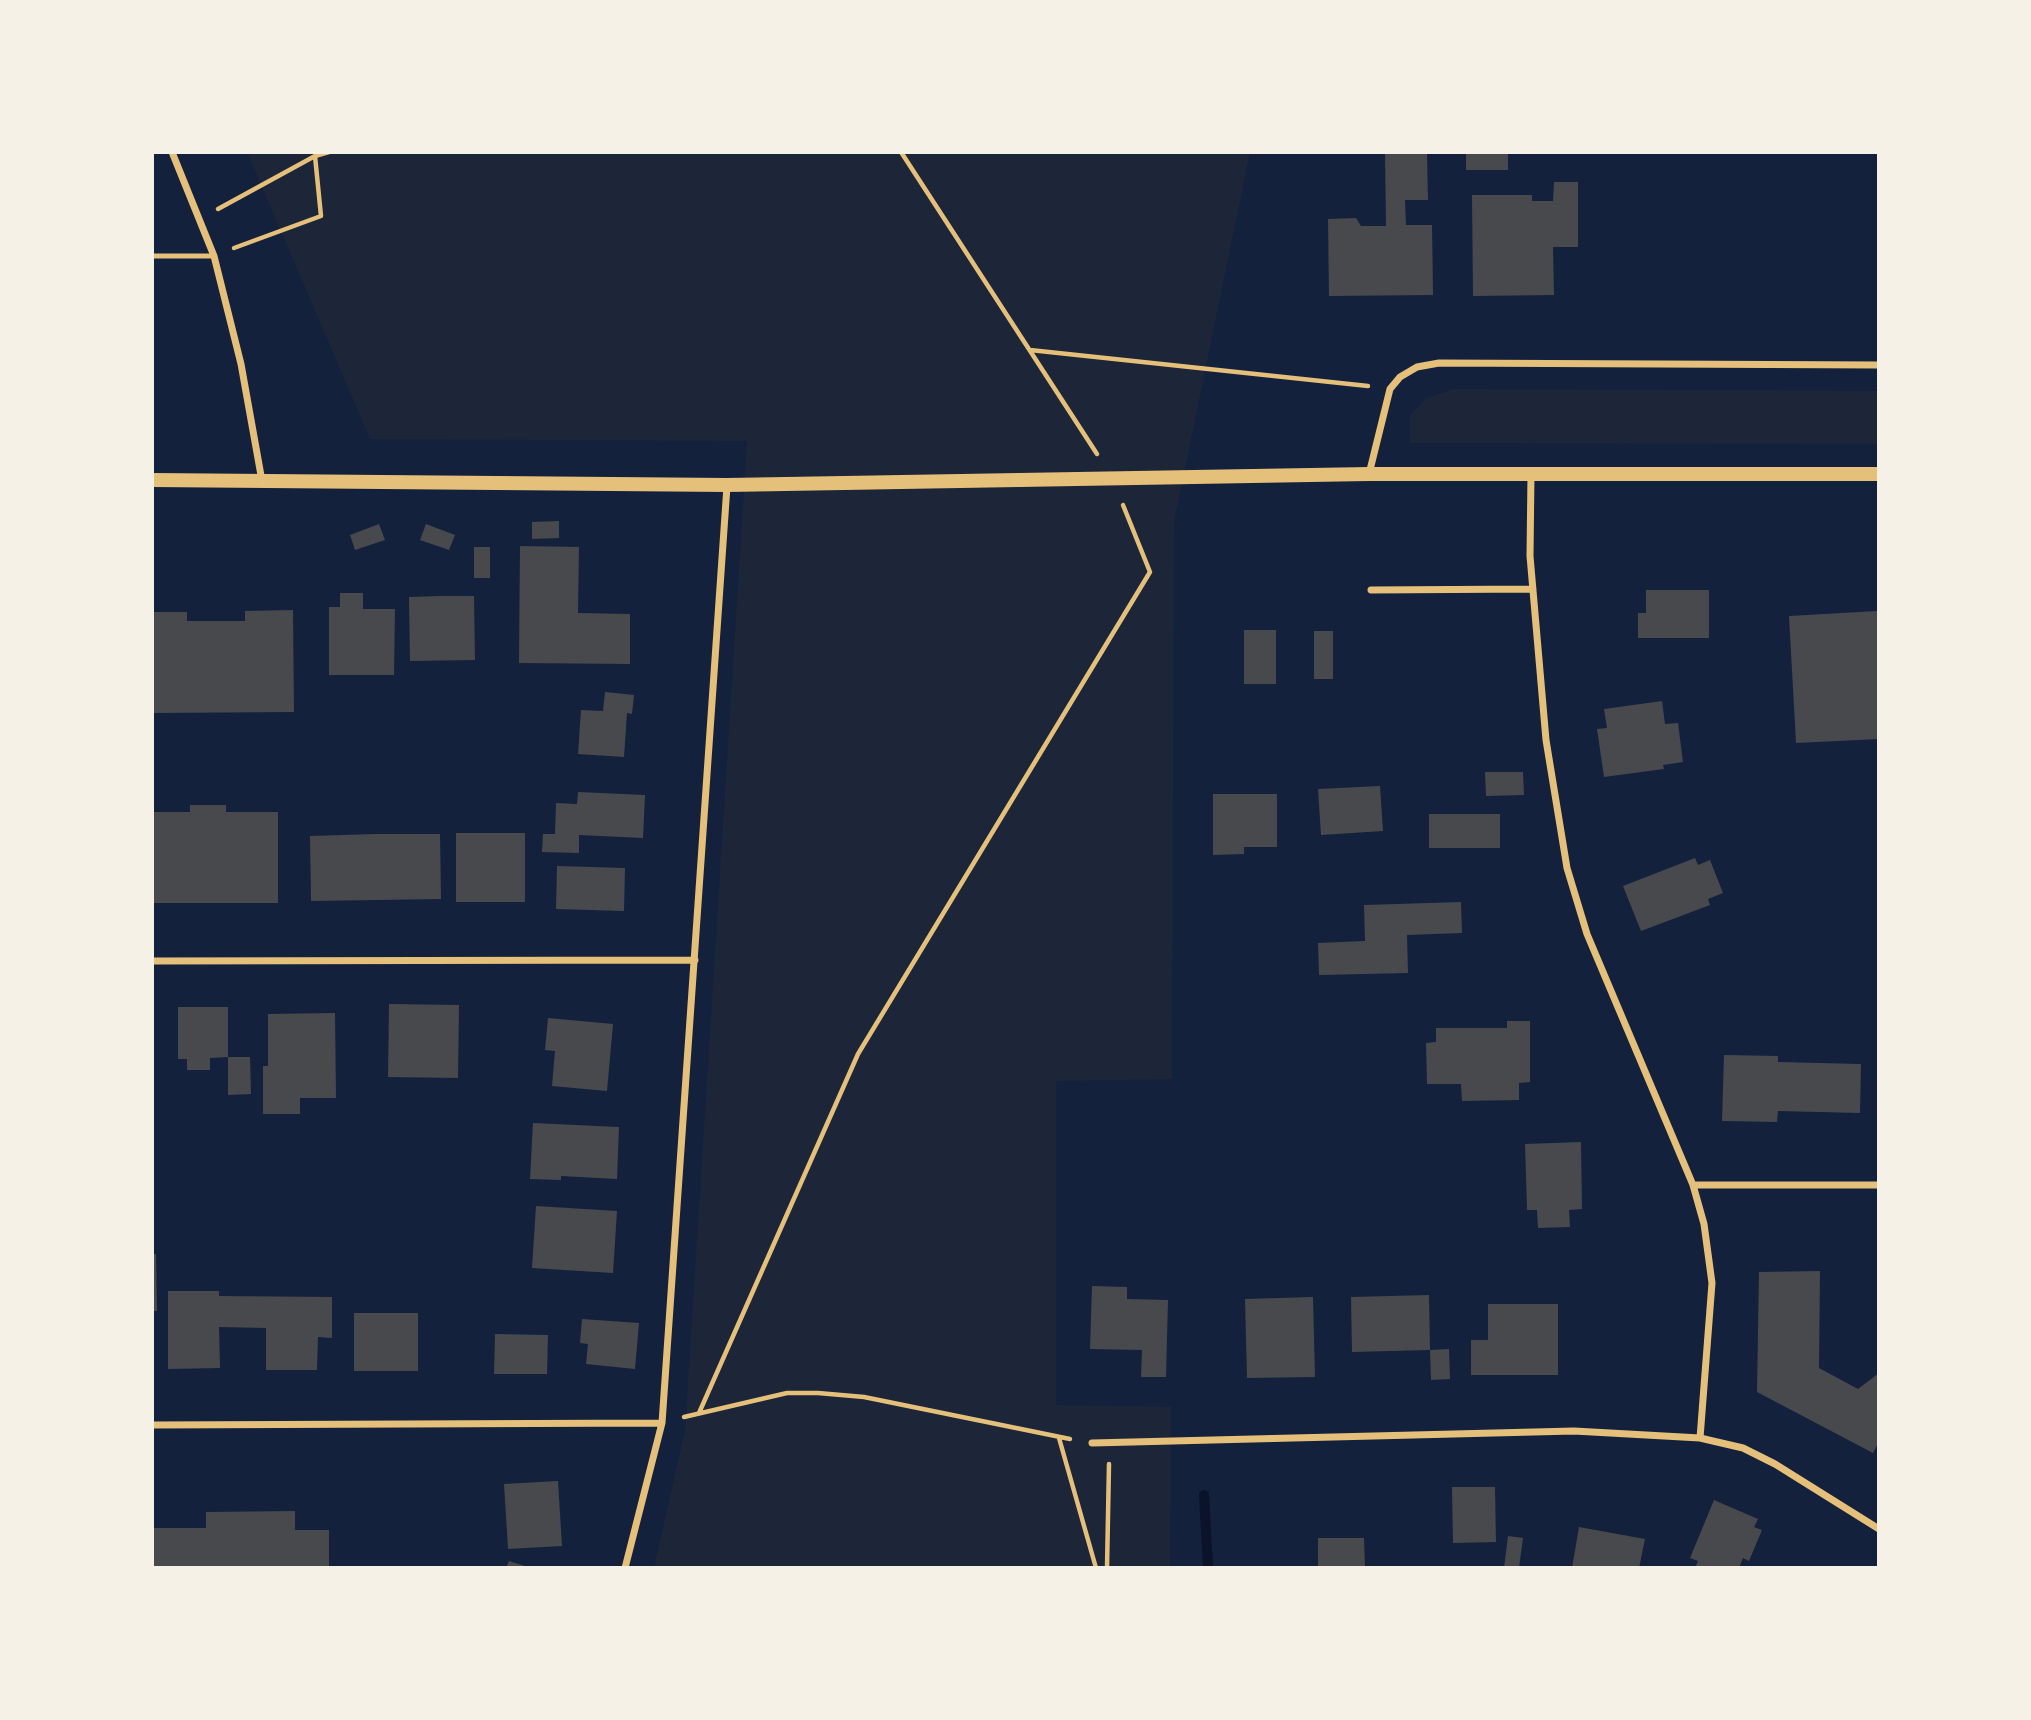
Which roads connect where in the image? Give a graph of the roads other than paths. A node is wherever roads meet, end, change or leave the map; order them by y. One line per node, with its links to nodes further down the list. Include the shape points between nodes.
1 (172, 152): 3 (street)
2 (152, 256): 3 (lane)
3 (214, 256): 9 (street, via 241,364)
4 (1879, 365): 5 (street, via 1439,363 1417,367 1390,388)
5 (1369, 474): 6 (main road); 10 (main road)
6 (1531, 474): 7 (main road); 11 (street)
7 (1879, 474)
8 (152, 480): 9 (main road)
9 (262, 481): 10 (main road)
10 (727, 485): 13 (street)
11 (1533, 589): 12 (street); 15 (street, via 1546,740 1567,868 1587,934)
12 (1371, 590)
13 (695, 960): 14 (street); 17 (street)
14 (152, 961)
15 (1693, 1185): 16 (street); 19 (street, via 1712,1283)
16 (1879, 1185)
17 (662, 1423): 18 (street); 22 (street)
18 (152, 1425)
19 (1700, 1438): 20 (street, via 1574,1430); 21 (street, via 1743,1448 1775,1464)
20 (1092, 1443)
21 (1879, 1529)
22 (625, 1568)

